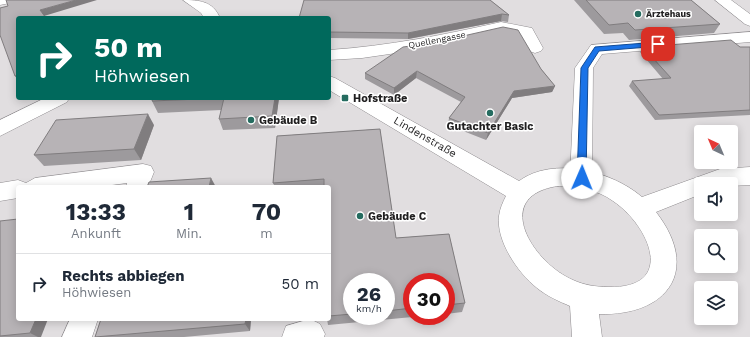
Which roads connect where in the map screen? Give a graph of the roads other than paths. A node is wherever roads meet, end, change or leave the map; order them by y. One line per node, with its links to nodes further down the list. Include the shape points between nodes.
1 (5, 0): 4 (street)
2 (190, 0): 5 (street)
3 (722, 0): 6 (street)
4 (0, 1)
5 (212, 16)
6 (750, 21)
7 (750, 37): 15 (street, via 597,49 584,68)
8 (535, 48): 9 (street, Quellengasse, via 526,31 501,27 431,43)
9 (331, 55)
10 (331, 83): 21 (street, Lindenstraße)
11 (55, 100): 12 (street)
12 (1, 124)
13 (750, 176): 14 (street)
14 (735, 177)
15 (582, 178): 21 (street, via 558,177 537,181); 22 (street, via 622,195)
16 (49, 185): 17 (street, via 143,172)
17 (138, 185)
18 (694, 187): 22 (street)
19 (16, 189): 20 (street)
20 (0, 192)
21 (521, 193): 23 (street, via 512,208 511,220 517,248 533,268 556,286)
22 (639, 208): 23 (street, via 654,227 663,248 664,269 654,286 636,298 612,303)
23 (583, 298): 26 (street)
24 (83, 321): 25 (street)
25 (77, 337)
26 (588, 337)

